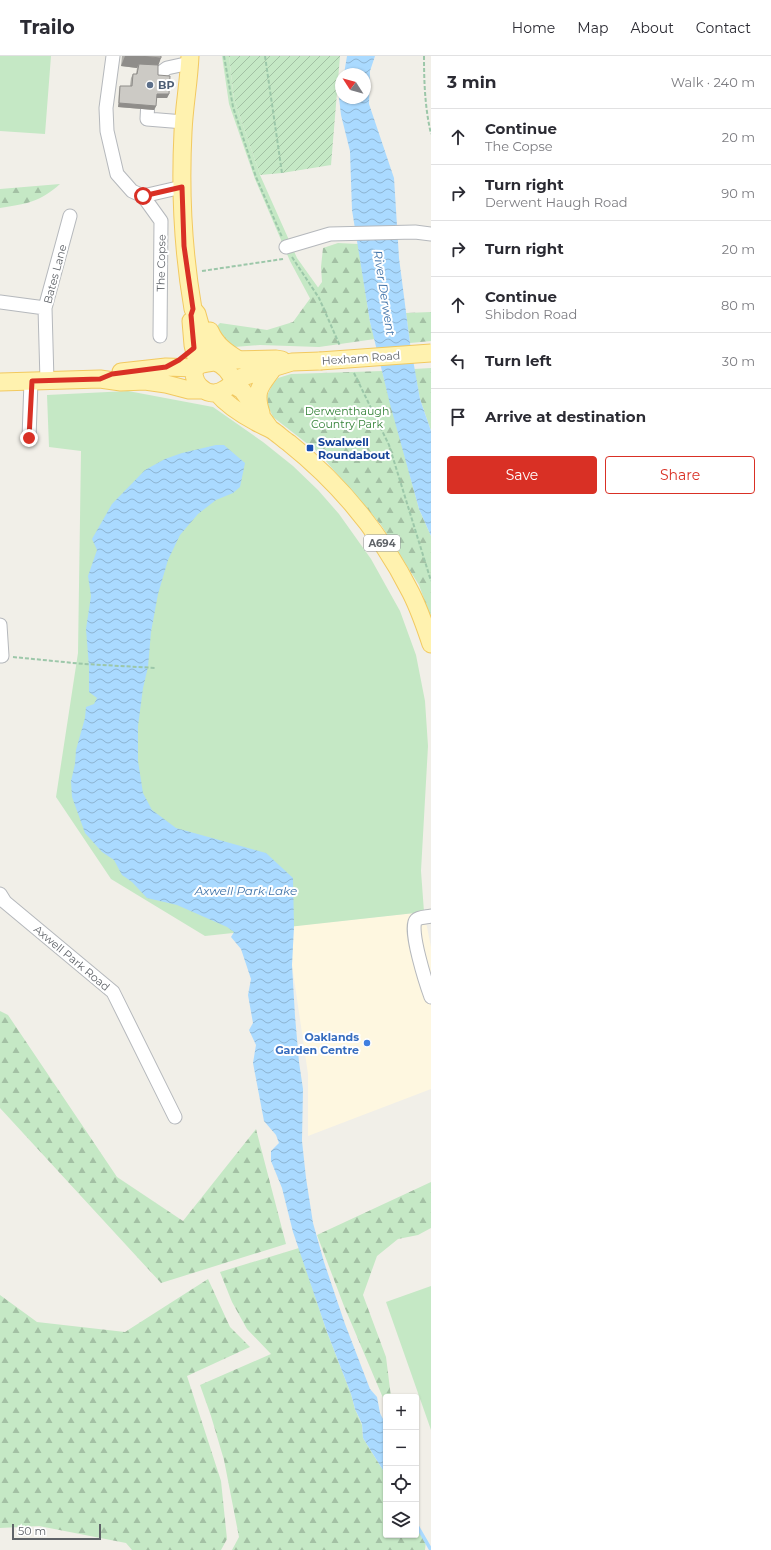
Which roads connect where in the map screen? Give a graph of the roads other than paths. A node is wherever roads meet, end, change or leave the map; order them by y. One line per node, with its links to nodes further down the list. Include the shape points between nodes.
1 (113, 56): 5 (street, The Copse, via 106,108 107,131 117,174 132,191)
2 (190, 59): 3 (main road, A694); 3 (street, via 167,68 149,80 147,119)
3 (184, 122): 4 (main road, A694)
4 (182, 187): 5 (street); 9 (main road, A694)
5 (143, 196): 13 (street, The Copse, via 161,221)
6 (70, 216): 11 (street, Bates Lane)
7 (431, 234): 8 (street, via 330,234)
8 (285, 253)
9 (188, 278): 12 (main road, A694); 16 (main road, A694, via 197,291 214,339 225,352)
10 (0, 302): 11 (street)
11 (45, 308): 23 (street, Bates Lane)
12 (193, 309): 14 (main road, A694, via 191,315); 18 (main road, A694, via 197,314 204,339)
13 (160, 336)
14 (194, 348): 19 (main road); 20 (main road, A694)
15 (431, 353): 17 (main road, Hexham Road, bridge)
16 (239, 360): 17 (main road, Hexham Road, via 276,359); 18 (main road, Hexham Road)
17 (292, 362): 21 (main road, Hexham Road)
18 (218, 363): 20 (main road); 25 (main road, A694, via 227,369)
19 (166, 367): 20 (main road); 22 (main road, via 112,374)
20 (197, 367): 26 (main road, A694, via 194,371 195,378)
21 (274, 367): 25 (main road, Hexham Road); 27 (main road, via 257,392)
22 (100, 379): 23 (main road); 26 (main road, via 150,382)
23 (39, 381): 24 (main road); 29 (street, Bates Lane)
24 (0, 382)
25 (232, 382): 26 (main road, via 223,391); 27 (main road, A694, via 242,390)
26 (210, 392): 28 (main road, A694)
27 (261, 415): 28 (main road, A694)
28 (271, 429): 31 (main road, A694, via 333,483 375,533 412,593)
29 (29, 438)
30 (0, 625): 32 (street)
31 (431, 644)
32 (1, 656)
33 (0, 894): 36 (street, Axwell Park Road, via 5,902 113,992)
34 (431, 916): 35 (street, via 418,918 413,927)
35 (431, 997)
36 (175, 1116)

